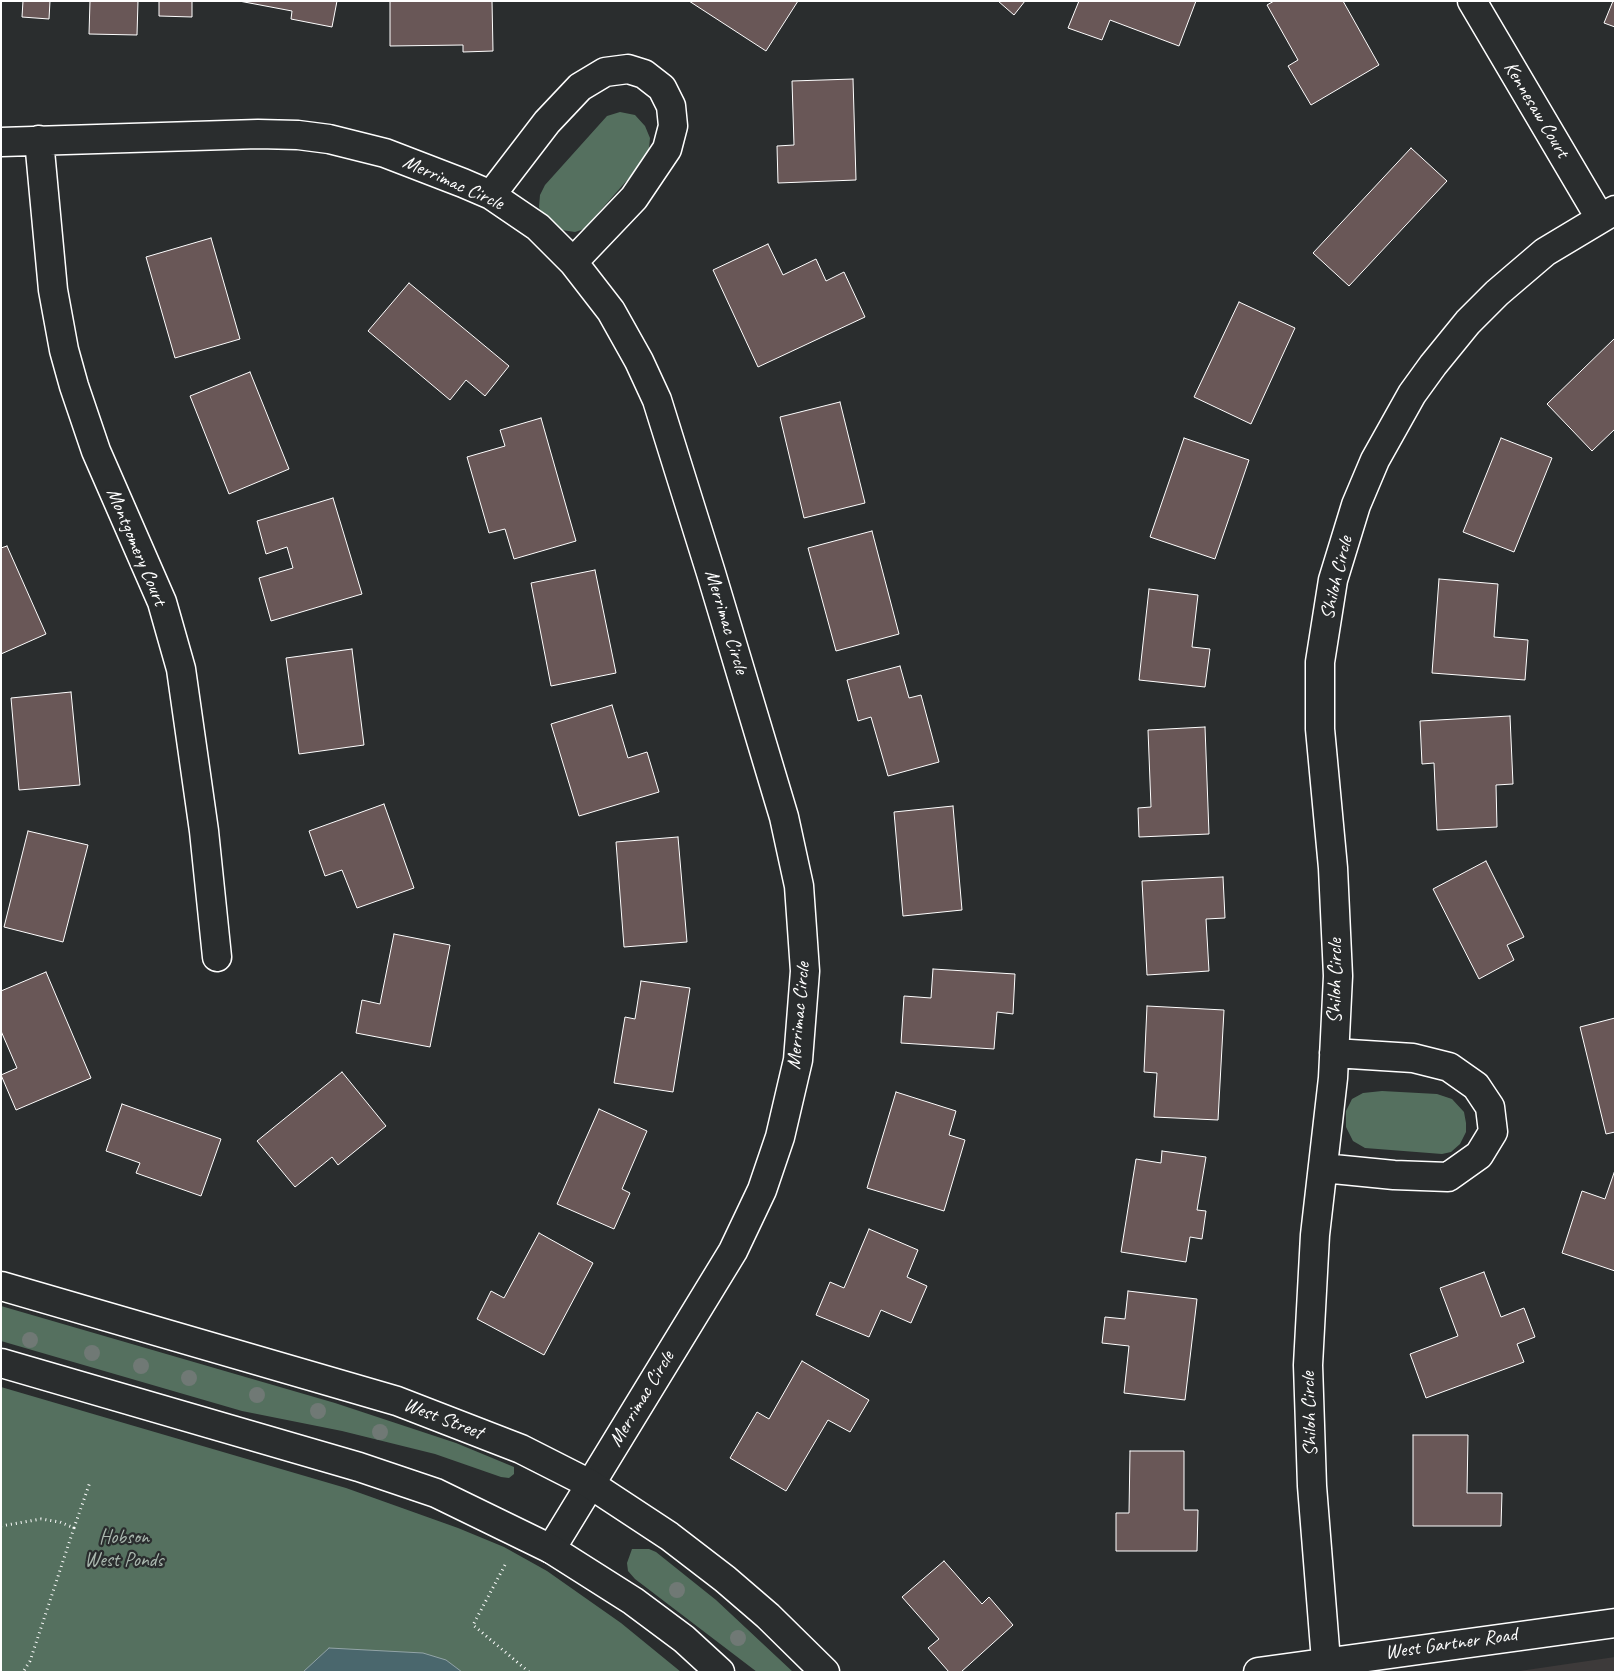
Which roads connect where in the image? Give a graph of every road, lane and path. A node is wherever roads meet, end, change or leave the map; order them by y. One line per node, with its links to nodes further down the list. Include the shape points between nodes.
1 (1472, 1): 5 (street, Kennesaw Court)
2 (39, 140): 3 (street, Merrimac Circle); 4 (street, Merrimac Circle, via 298,135 385,153); 7 (street, Montgomery Court, via 53,290 69,368 96,451 162,602 180,670 204,831)
3 (1, 142)
4 (491, 196): 6 (street, Merrimac Circle, via 538,227); 6 (street, via 547,122 580,87 605,72 628,69 644,74 662,88 672,106 673,126 667,149 634,198)
5 (1607, 214): 8 (street, Shiloh Circle, via 1545,252 1468,322 1412,394 1375,460 1356,505 1333,580 1320,662 1320,729 1333,868 1338,976)
6 (573, 262): 13 (street, Merrimac Circle, via 610,312 657,400 784,818 799,886 806,971 798,1060 780,1137 762,1190 733,1251)
7 (217, 957)
8 (1334, 1053): 9 (street, Shiloh Circle); 9 (street, Shiloh Circle, via 1413,1058 1449,1067 1476,1086 1490,1107 1493,1132 1479,1155 1448,1177)
9 (1323, 1168): 19 (street, Shiloh Circle, via 1315,1235 1308,1365 1312,1486)
10 (1, 1286): 13 (street, West Street, via 397,1402 521,1450)
11 (1, 1363): 16 (street, via 359,1467 436,1493)
12 (90, 1482): 15 (path)
13 (590, 1484): 16 (street, Merrimac Circle); 23 (street, West Street, via 725,1578)
14 (1, 1526): 15 (path, via 41,1519)
15 (74, 1528): 20 (path)
16 (551, 1549): 22 (street, via 633,1601 684,1639)
17 (508, 1560): 21 (path, via 473,1625)
18 (1615, 1622): 19 (street, West Gartner Road)
19 (1326, 1661): 24 (street, West Gartner Road)
20 (24, 1672)
21 (530, 1672)
22 (720, 1672)
23 (824, 1672)
24 (1258, 1672)

